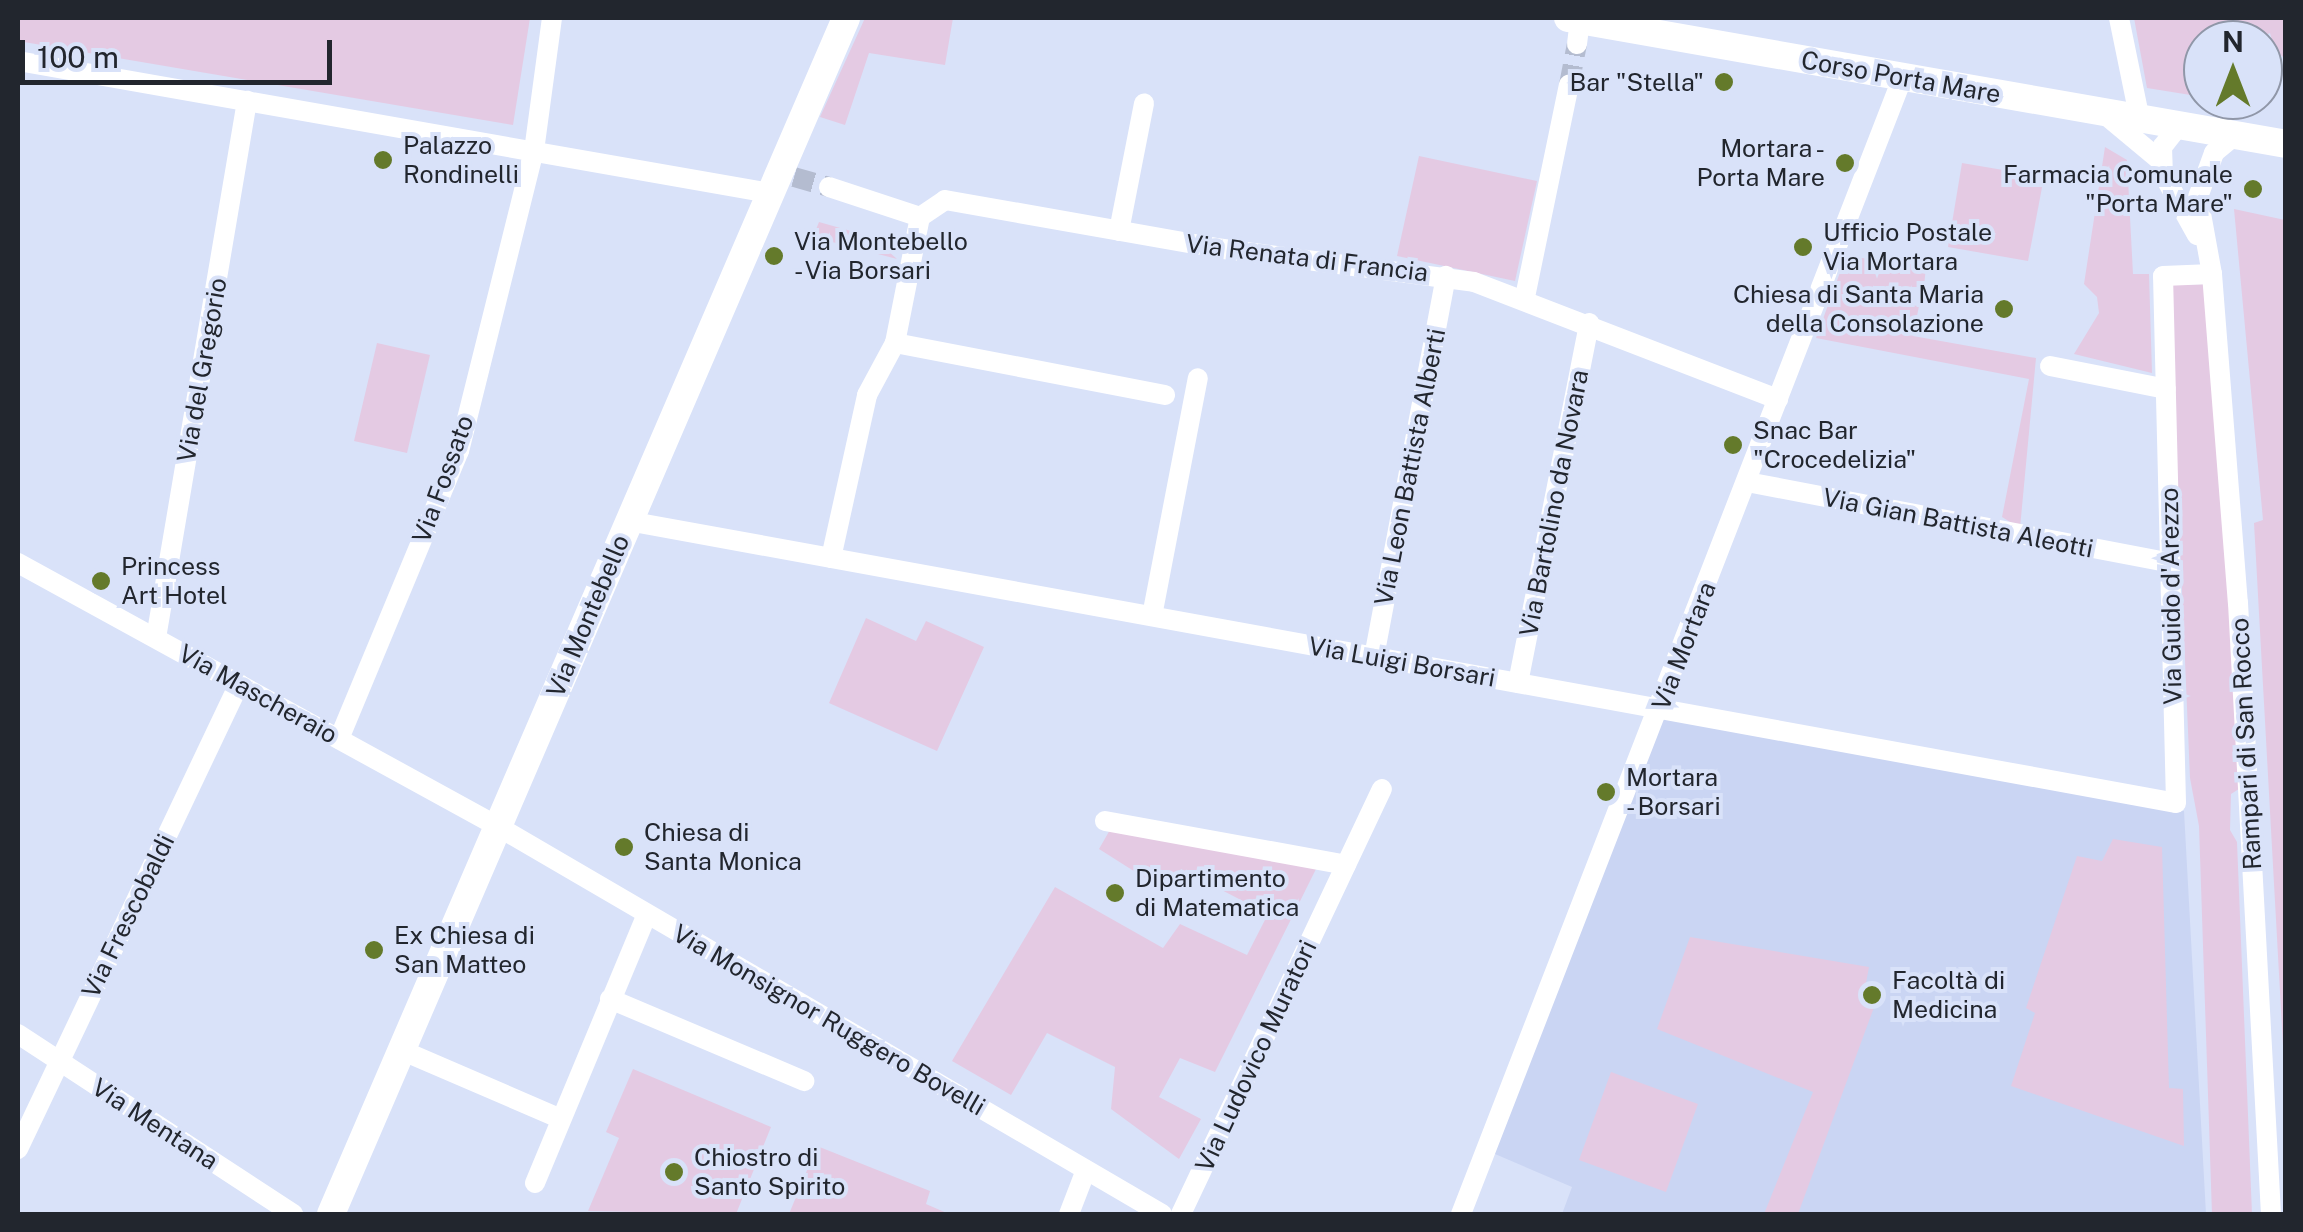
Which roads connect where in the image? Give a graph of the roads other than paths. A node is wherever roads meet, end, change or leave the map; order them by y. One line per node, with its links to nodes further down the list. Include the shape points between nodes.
1 (552, 18): 16 (street, Via Fossato)
2 (846, 18): 18 (street, Via Montebello)
3 (2119, 18): 11 (street)
4 (1575, 27): 6 (street, Corso Porta Mare)
5 (18, 61): 8 (street)
6 (1903, 76): 10 (street, Corso Porta Mare); 31 (street, Via Mortara)
7 (1569, 85): 24 (street)
8 (247, 101): 16 (street); 38 (street, Via del Gregorio)
9 (1144, 103): 21 (street)
10 (2108, 116): 11 (street, Corso Porta Mare); 17 (street, Rampari di San Rocco)
11 (2140, 120): 12 (street, Corso Porta Mare)
12 (2178, 128): 14 (street, Corso Porta Mare); 17 (street, via 2162,147)
13 (2286, 130): 14 (street, Corso Porta Mare)
14 (2234, 136): 15 (street, Corso Porta Mare); 22 (street, Rampari di San Rocco, via 2201,178)
15 (2286, 144)
16 (534, 151): 18 (street); 43 (street, Via Fossato, via 459,451)
17 (2162, 162): 22 (street, Rampari di San Rocco)
18 (781, 181): 33 (street, Via Montebello)
19 (828, 187): 20 (street)
20 (920, 217): 21 (street, Via Renata di Francia, via 930,205 953,200); 26 (street)
21 (1119, 231): 23 (street, Via Renata di Francia)
22 (2212, 274): 29 (street, Via Guido d'Arezzo, via 2163,276); 65 (street, Rampari di San Rocco, via 2238,603)
23 (1446, 276): 24 (street, Via Renata di Francia); 39 (street, Via Leon Battista Alberti)
24 (1525, 297): 25 (street, Via Renata di Francia)
25 (1589, 323): 31 (street, Via Renata di Francia); 40 (street, Via Bartolino da Novara)
26 (894, 343): 30 (street); 34 (street, via 867,395)
27 (2050, 366): 29 (street)
28 (1198, 378): 37 (street)
29 (2166, 390): 36 (street, Via Guido d'Arezzo)
30 (1165, 395)
31 (1778, 399): 32 (street, Via Mortara)
32 (1747, 482): 36 (street, Via Gian Battista Aleotti); 42 (street, Via Mortara)
33 (628, 521): 34 (street, Via Luigi Borsari); 47 (street, Via Montebello)
34 (831, 558): 37 (street, Via Luigi Borsari)
35 (18, 563): 38 (street, Via Mascheraio)
36 (2170, 563): 45 (street, Via Guido d'Arezzo)
37 (1152, 616): 39 (street, Via Luigi Borsari)
38 (156, 638): 41 (street, Via Mascheraio)
39 (1374, 657): 40 (street, Via Luigi Borsari)
40 (1518, 683): 42 (street, Via Luigi Borsari)
41 (239, 684): 43 (street, Via Mascheraio); 53 (street, Via Frescobaldi)
42 (1660, 709): 45 (street, Via Luigi Borsari); 64 (street, Via Mortara)
43 (339, 739): 47 (street, Via Mascheraio)
44 (1382, 790): 48 (street, Via Ludovico Muratori)
45 (2176, 803)
46 (1106, 821): 48 (street)
47 (498, 826): 49 (street, Via Monsignor Ruggero Bovelli); 52 (street, Via Montebello)
48 (1346, 865): 63 (street, Via Ludovico Muratori)
49 (647, 914): 50 (street); 57 (street, Via Monsignor Ruggero Bovelli)
50 (610, 999): 54 (street); 55 (street)
51 (18, 1034): 53 (street, Via Mentana)
52 (401, 1050): 55 (street); 60 (street, Via Montebello)
53 (59, 1060): 56 (street, Via Frescobaldi); 59 (street, Via Mentana)
54 (804, 1081)
55 (561, 1118): 58 (street)
56 (18, 1148)
57 (1086, 1170): 61 (street); 62 (street, Via Monsignor Ruggero Bovelli)
58 (536, 1182)
59 (292, 1214)
60 (331, 1214)
61 (1069, 1214)
62 (1162, 1214)
63 (1182, 1214)
64 (1461, 1214)
65 (2271, 1214)

